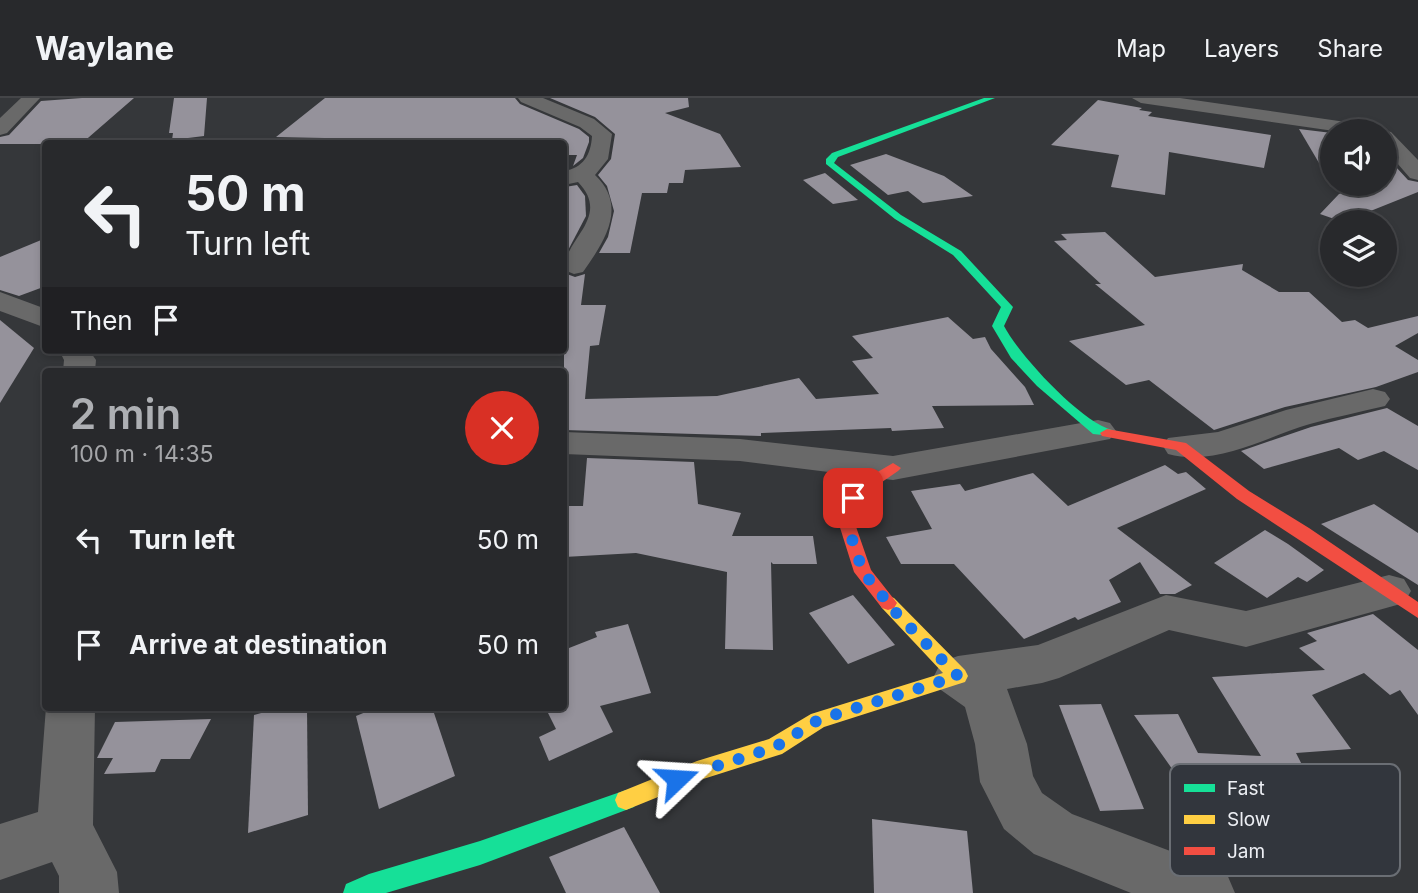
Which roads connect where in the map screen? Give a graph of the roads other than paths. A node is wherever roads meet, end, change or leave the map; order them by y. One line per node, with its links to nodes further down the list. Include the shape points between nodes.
1 (31, 98): 6 (street)
2 (527, 98): 9 (street, via 602,134 598,160)
3 (991, 98): 15 (street, via 835,155 830,164 898,217 957,253 1007,307 998,326 1004,341 1048,388)
4 (1142, 98): 5 (street)
5 (1320, 123)
6 (0, 129)
7 (1397, 149): 8 (street)
8 (1415, 168)
9 (573, 176): 10 (street, via 594,184 602,206 600,226)
10 (574, 266)
11 (42, 296): 12 (street)
12 (8, 304): 13 (street)
13 (42, 317)
14 (1373, 399): 17 (street, via 1298,417 1221,443)
15 (1098, 431): 17 (street); 18 (street)
16 (567, 443): 18 (street, via 740,450)
17 (1181, 446): 19 (street, via 1243,495)
18 (893, 468): 20 (street, via 863,484 845,518 863,572)
19 (1404, 601): 20 (street, via 1246,629 1166,612 1042,664)
20 (958, 676): 25 (street, via 818,720 775,747); 26 (street, via 986,695 1007,782 1023,811 1054,835)
21 (70, 711): 22 (street)
22 (65, 830): 23 (street); 24 (street, via 88,872)
23 (0, 852)
24 (89, 893)
25 (355, 893)
26 (1205, 893)

